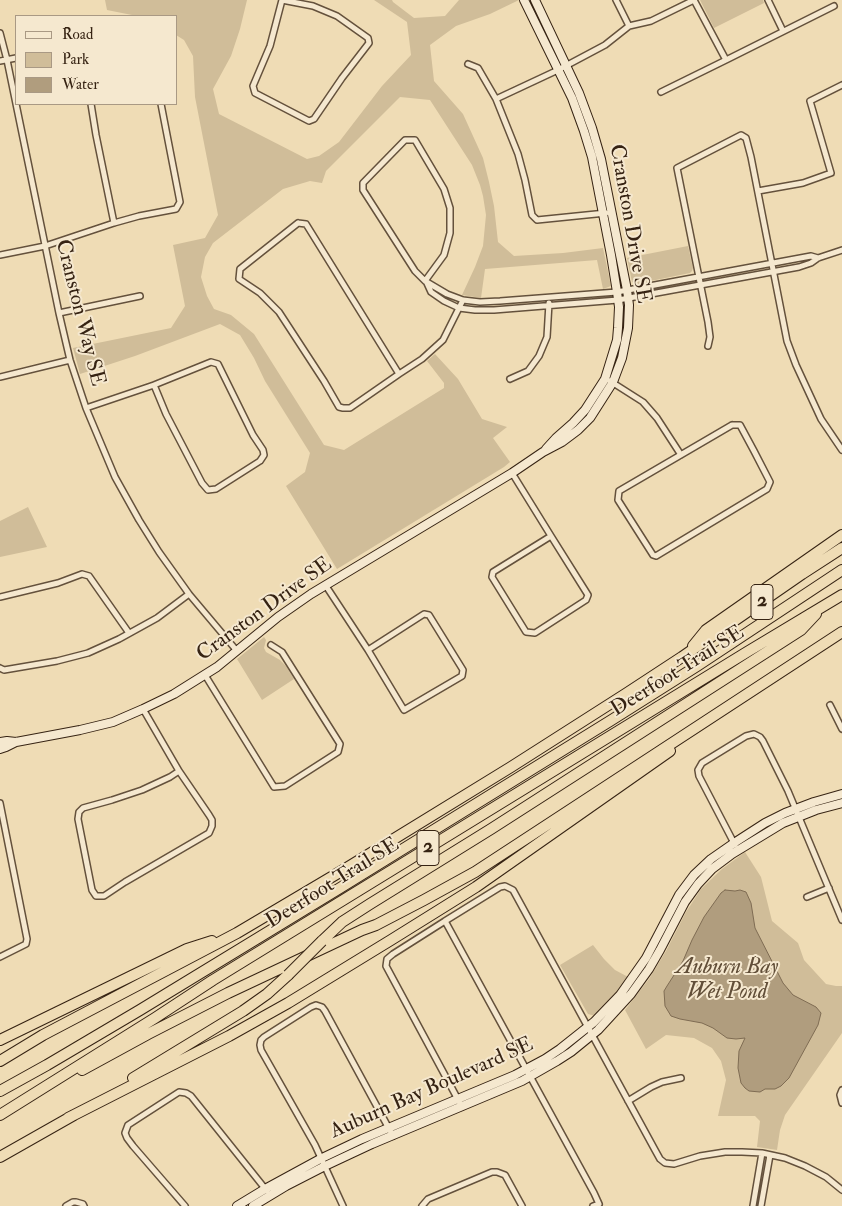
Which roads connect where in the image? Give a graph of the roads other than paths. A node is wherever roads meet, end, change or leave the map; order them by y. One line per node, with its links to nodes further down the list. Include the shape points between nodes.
1 (282, 0): 1 (street, via 313,6 337,16 368,38 369,43 314,119 309,121 255,93 253,86 270,46)
2 (524, 0): 17 (street, Cranston Drive SE)
3 (535, 0): 16 (street, Cranston Drive SE)
4 (616, 0): 8 (street)
5 (694, 0): 8 (street, via 651,21); 13 (street)
6 (768, 0): 9 (street)
7 (834, 6): 9 (street)
8 (628, 26): 16 (street, via 606,45)
9 (783, 31): 13 (street)
10 (0, 32): 12 (street, Cranston Way SE)
11 (15, 58): 12 (street)
12 (7, 60): 14 (street); 20 (street, Cranston Way SE)
13 (726, 60): 19 (street)
14 (0, 61)
15 (468, 64): 21 (street, via 478,68)
16 (567, 65): 17 (street); 26 (street, Cranston Drive SE, via 592,128)
17 (558, 70): 21 (street); 27 (street, Cranston Drive SE, via 584,131)
18 (842, 85): 25 (street, via 810,101 831,173 803,183)
19 (661, 92)
20 (15, 99)
21 (496, 100): 27 (street, via 518,154 532,215 537,220)
22 (16, 105): 29 (street, Cranston Way SE)
23 (91, 105): 28 (street)
24 (161, 105): 28 (street, via 180,202 176,209)
25 (758, 191): 33 (street); 35 (street, via 746,138 741,135 677,168)
26 (612, 212): 27 (street); 38 (street, Cranston Drive SE)
27 (602, 214): 39 (street, Cranston Drive SE)
28 (114, 223): 29 (street)
29 (45, 246): 31 (street); 47 (street, Cranston Way SE)
30 (842, 250): 32 (street)
31 (0, 255)
32 (818, 258): 33 (street, via 811,256); 34 (street, via 811,263)
33 (772, 263): 34 (street); 35 (street)
34 (773, 272): 37 (street); 57 (street, via 787,342 821,419)
35 (699, 277): 37 (street); 38 (street)
36 (425, 281): 36 (street, via 414,271 363,190 363,183 405,140 415,140 444,189 450,208 450,233 444,255); 43 (street); 46 (street, via 431,292)
37 (701, 285): 42 (street); 48 (street, via 710,337)
38 (627, 290): 39 (street); 42 (street, Cranston Drive SE)
39 (618, 292): 41 (street); 44 (street, Cranston Drive SE)
40 (140, 296): 47 (street)
41 (549, 298): 43 (street); 45 (street)
42 (628, 299): 44 (street); 54 (street, Cranston Drive SE, via 628,328)
43 (463, 300): 46 (street)
44 (618, 300): 45 (street); 53 (street, Cranston Drive SE, via 617,340)
45 (549, 306): 46 (street, via 494,310); 52 (street, via 547,337 539,356 528,371)
46 (459, 308): 50 (street, via 443,340)
47 (58, 313): 49 (street, Cranston Way SE)
48 (708, 346)
49 (70, 360): 51 (street); 56 (street, Cranston Way SE)
50 (399, 374): 50 (street, via 350,408 339,407 283,317 260,293 239,279 240,269 298,223 306,224)
51 (0, 377)
52 (510, 379)
53 (605, 379): 54 (street); 58 (street, Cranston Drive SE, via 584,410)
54 (613, 382): 58 (street, Cranston Drive SE, via 590,418 562,442); 59 (street, via 643,402)
55 (154, 385): 55 (street, via 211,362 218,364 262,450 264,455 260,461 216,489 208,490 179,440); 56 (street)
56 (86, 408): 66 (street, Cranston Way SE, via 115,477 138,520)
57 (842, 450)
58 (544, 452): 60 (street, Cranston Drive SE)
59 (681, 455): 59 (street, via 619,491 618,500 656,556 767,489 770,482 740,425 732,425)
60 (512, 473): 62 (street); 65 (street, Cranston Drive SE)
61 (842, 535): 75 (highway, via 706,630)
62 (552, 536): 62 (street, via 494,572 492,577 526,632 535,633 586,600 588,595)
63 (842, 548): 75 (highway, Deerfoot Trail SE / 2)
64 (842, 570): 105 (highway, via 593,732 148,1005)
65 (326, 586): 73 (street); 74 (street, Cranston Drive SE, via 278,617)
66 (189, 594): 71 (street); 74 (street, Cranston Way SE)
67 (842, 595): 69 (highway, Deerfoot Trail SE / 2)
68 (0, 597): 71 (street, via 82,574 89,576)
69 (826, 604): 109 (highway, Deerfoot Trail SE / 2, via 213,980); 111 (highway, bridge, via 801,630 342,922 288,975 237,1016)
70 (842, 632): 78 (highway)
71 (129, 634): 76 (street, via 88,653 13,669)
72 (272, 645): 77 (street, via 282,652 340,744 338,752 285,786 274,787)
73 (368, 650): 73 (street, via 424,614 429,615 463,670 462,676 404,710)
74 (237, 651): 77 (street, Cranston Drive SE)
75 (682, 657): 96 (highway, Deerfoot Trail SE / 2, via 503,773)
76 (0, 668)
77 (206, 675): 80 (street, Cranston Drive SE)
78 (730, 705): 109 (highway, via 475,872 376,925 148,1034); 111 (highway, via 724,713 484,881 391,940 229,1036)
79 (830, 705): 81 (street)
80 (142, 709): 83 (street, Cranston Drive SE, via 113,722); 85 (street)
81 (842, 729)
82 (0, 742): 83 (street, Cranston Drive SE)
83 (16, 742): 84 (street, Cranston Drive SE)
84 (0, 749)
85 (179, 771): 85 (street, via 212,820 209,833 104,896 96,896 88,872 79,812 142,790)
86 (842, 794): 89 (street, Auburn Bay Boulevard SE, via 814,802)
87 (0, 803): 90 (street)
88 (842, 803): 89 (street, Auburn Bay Boulevard SE)
89 (798, 812): 91 (street, Auburn Bay Boulevard SE, via 765,823); 91 (street, via 761,738 748,735 702,763 698,770); 92 (street)
90 (2, 825): 97 (street, via 27,939 26,944)
91 (736, 847): 98 (street, Auburn Bay Boulevard SE, via 711,858 687,884 632,979); 99 (street, Auburn Bay Boulevard SE, via 684,902 640,982)
92 (829, 888): 93 (street); 94 (street)
93 (807, 897)
94 (842, 920)
95 (446, 921): 98 (street, via 500,887 510,888); 102 (street); 107 (street, via 393,954 387,959 386,966)
96 (237, 934): 100 (highway, via 187,949); 101 (highway, Deerfoot Trail SE / 2)
97 (0, 957)
98 (588, 1027): 99 (street); 102 (street, Auburn Bay Boulevard SE)
99 (592, 1035): 102 (street, Auburn Bay Boulevard SE, via 558,1061); 106 (street)
100 (0, 1040)
101 (0, 1061)
102 (529, 1073): 107 (street, Auburn Bay Boulevard SE); 120 (street)
103 (681, 1078): 106 (street, via 651,1087)
104 (842, 1090): 108 (street)
105 (0, 1091)
106 (628, 1101): 113 (street, via 665,1163 674,1164 725,1152)
107 (460, 1103): 112 (street, Auburn Bay Boulevard SE)
108 (842, 1104)
109 (17, 1105): 110 (highway, Deerfoot Trail SE / 2)
110 (0, 1115)
111 (68, 1118): 115 (highway)
112 (391, 1132): 116 (street, Auburn Bay Boulevard SE); 116 (street, via 324,1009 310,1007 264,1037 260,1047)
113 (762, 1153): 114 (street); 130 (street)
114 (770, 1155): 118 (street, via 806,1166); 131 (street)
115 (0, 1157)
116 (323, 1162): 117 (street, Auburn Bay Boulevard SE); 119 (street, Auburn Bay Boulevard SE); 126 (street)
117 (265, 1189): 119 (street); 123 (street, via 191,1096 179,1092 128,1125 125,1133); 124 (street, Auburn Bay Boulevard SE)
118 (842, 1190)
119 (270, 1196): 125 (street, Auburn Bay Boulevard SE)
120 (600, 1205): 129 (street)
121 (66, 1206): 122 (street, via 76,1202)
122 (84, 1206)
123 (185, 1206)
124 (238, 1206)
125 (253, 1206)
126 (343, 1206)
127 (422, 1206): 128 (street, via 428,1199 497,1172 505,1175)
128 (522, 1206)
129 (593, 1206)
130 (753, 1206)
131 (761, 1206)

